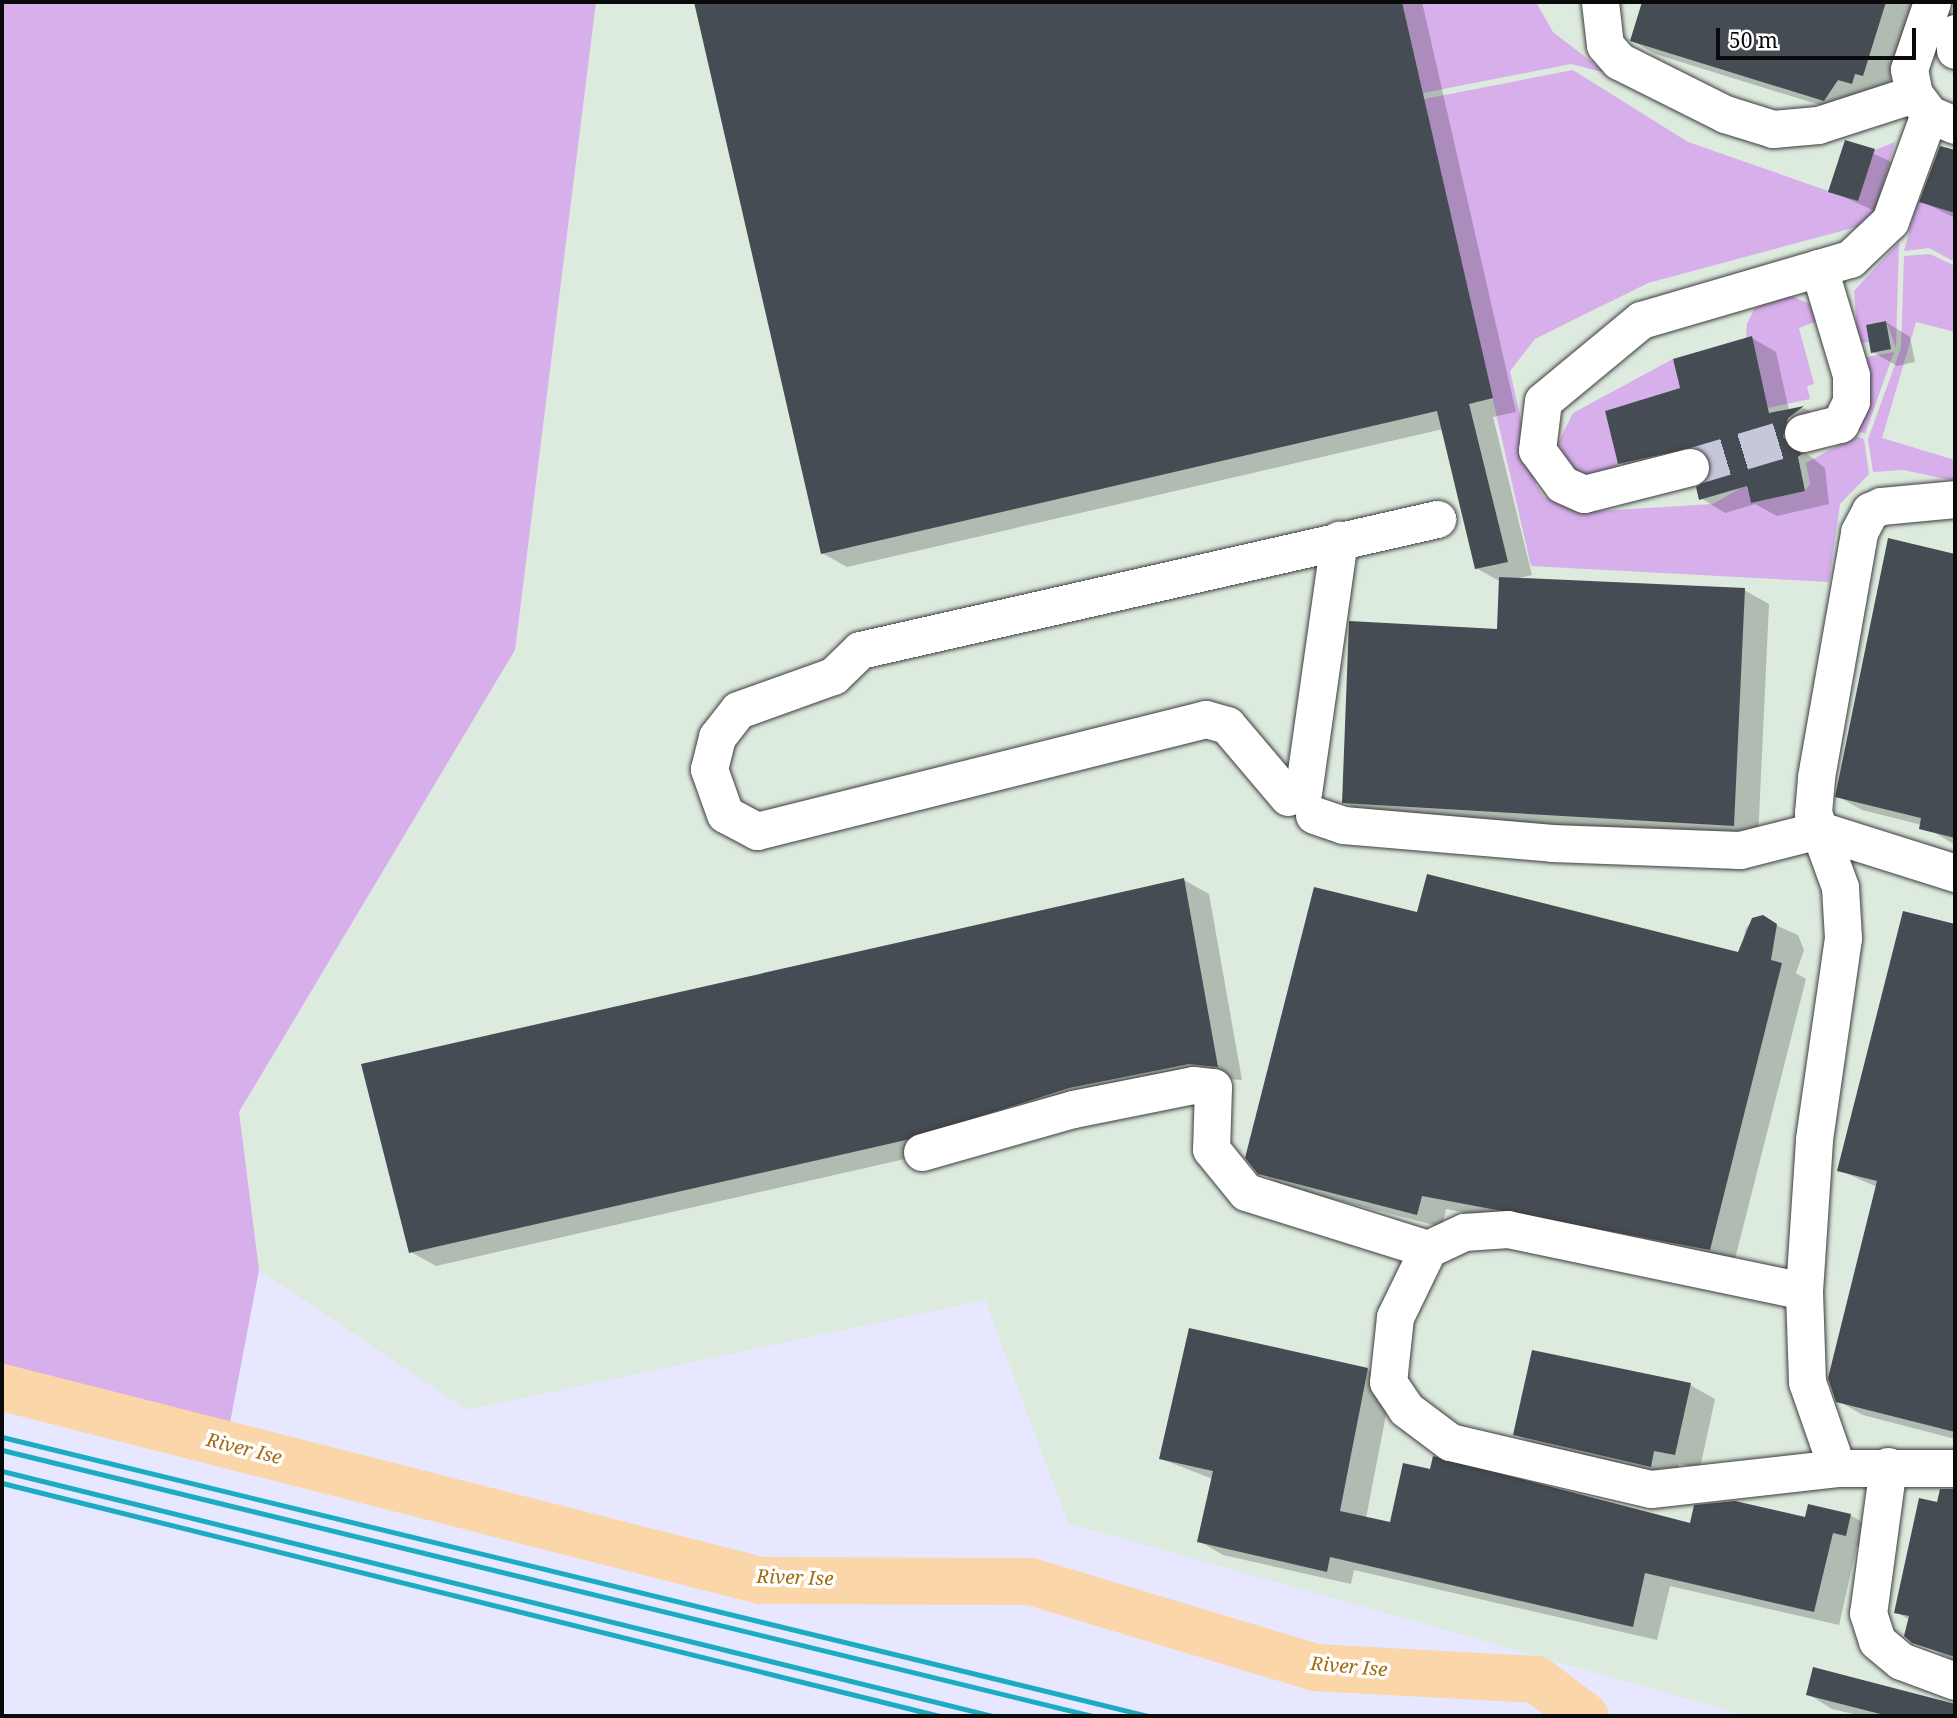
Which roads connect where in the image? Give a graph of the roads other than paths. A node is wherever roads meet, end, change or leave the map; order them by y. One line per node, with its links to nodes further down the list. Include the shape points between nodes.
1 (1600, 2): 5 (lane, via 1605,45 1619,61 1725,114 1773,129)
2 (1931, 2): 5 (lane, via 1909,69)
3 (1955, 33): 4 (lane)
4 (1955, 50)
5 (1932, 111): 6 (lane, via 1890,221 1850,259)
6 (1819, 268): 7 (lane, via 1850,375 1851,401 1840,424); 8 (lane, via 1641,320 1544,401 1537,450 1555,477 1584,494)
7 (1803, 433)
8 (1690, 467)
9 (1955, 499): 13 (lane, via 1881,506 1870,511 1859,532 1816,777 1813,813)
10 (1437, 519): 11 (lane)
11 (1339, 540): 12 (lane); 12 (lane, via 860,650 833,676 738,710 717,737 709,769 725,814 757,831 1206,719 1227,725)
12 (1302, 802): 13 (lane, via 1343,825 1552,843 1740,850)
13 (1819, 830): 14 (lane); 17 (lane, via 1840,887 1843,938 1814,1139)
14 (1955, 873)
15 (922, 1152): 16 (lane, via 1073,1110 1193,1085 1213,1087 1211,1149 1246,1192)
16 (1427, 1249): 17 (lane, via 1464,1232 1508,1229); 19 (lane, via 1395,1317 1388,1382 1406,1409 1450,1442 1651,1489)
17 (1804, 1291): 19 (lane, via 1807,1382)
18 (1888, 1466): 19 (lane); 20 (lane); 21 (lane, via 1871,1622 1877,1641 1901,1661)
19 (1837, 1468)
20 (1955, 1468)
21 (1955, 1681)

